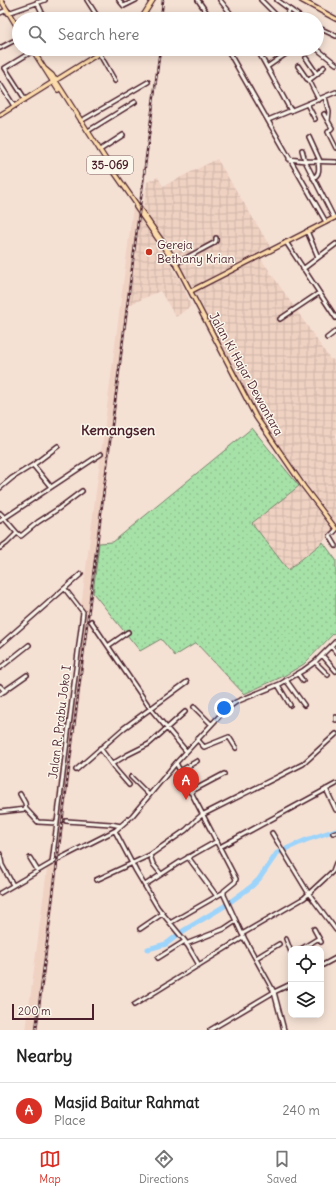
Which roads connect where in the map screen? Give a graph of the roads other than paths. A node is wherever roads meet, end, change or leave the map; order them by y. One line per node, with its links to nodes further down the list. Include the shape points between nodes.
1 (1, 0): 14 (main road)
2 (45, 0): 12 (street)
3 (87, 0): 16 (street)
4 (119, 0): 5 (street, via 124,6)
5 (136, 0)
6 (152, 0): 17 (main road)
7 (198, 0): 18 (street)
8 (220, 0): 19 (street)
9 (261, 0): 20 (street)
10 (277, 0): 13 (street)
11 (301, 0): 22 (main road)
12 (37, 2): 14 (street); 15 (street)
13 (290, 10): 21 (street)
14 (7, 11): 24 (street); 25 (main road)
15 (42, 12)
16 (95, 12)
17 (145, 12)
18 (206, 12)
19 (229, 12)
20 (274, 12)
21 (293, 12)
22 (323, 12)
23 (324, 12): 26 (main road)
24 (0, 13)
25 (12, 19)
26 (336, 19)
27 (324, 30): 28 (street)
28 (336, 36)
29 (12, 42): 30 (street)
30 (0, 48)
31 (324, 55): 40 (street)
32 (23, 56): 52 (street, via 5,69)
33 (36, 56): 46 (main road, Jalan Ki Hajar Dewantara / 35-069)
34 (94, 56): 46 (main road)
35 (101, 56): 47 (street)
36 (232, 56): 61 (street)
37 (261, 56): 42 (street)
38 (283, 56): 42 (street)
39 (306, 58): 44 (street)
40 (336, 64)
41 (298, 66): 45 (street)
42 (267, 67): 57 (street)
43 (324, 67): 44 (street)
44 (317, 74): 45 (street)
45 (310, 80): 53 (street)
46 (54, 81): 52 (main road); 62 (main road, Jalan Ki Hajar Dewantara / 35-069); 82 (main road, Jalan Ki Hajar Dewantara / 35-069)
47 (115, 81)
48 (148, 82): 62 (street)
49 (0, 84): 56 (street)
50 (336, 92): 51 (street)
51 (325, 97): 53 (street); 63 (street, via 329,112)
52 (25, 99): 56 (main road)
53 (319, 100): 55 (street)
54 (135, 102): 64 (street)
55 (307, 104): 57 (street); 60 (street)
56 (14, 106): 59 (main road)
57 (291, 111): 61 (street)
58 (324, 114): 63 (street)
59 (0, 115)
60 (315, 119)
61 (268, 120): 70 (street)
62 (81, 121): 64 (main road, Jalan Ki Hajar Dewantara / 35-069)
63 (328, 121): 67 (street, via 332,128 328,132)
64 (88, 131): 68 (main road, Jalan Ki Hajar Dewantara / 35-069)
65 (123, 135): 68 (street)
66 (309, 137): 72 (street)
67 (336, 148)
68 (100, 150): 82 (main road, Jalan Ki Hajar Dewantara / 35-069, via 159,235)
69 (302, 150): 71 (street)
70 (291, 159): 71 (street); 76 (street)
71 (305, 161): 72 (street); 74 (street)
72 (319, 161): 73 (street); 74 (street, via 319,171)
73 (336, 162)
74 (313, 178): 75 (street)
75 (335, 218): 76 (main road)
76 (326, 221): 77 (main road)
77 (307, 231): 79 (main road); 81 (street)
78 (216, 238): 82 (street, via 214,243)
79 (286, 242): 83 (street); 84 (main road)
80 (336, 244): 81 (street)
81 (318, 257): 83 (street)
82 (175, 263): 84 (main road, Jalan Ki Hajar Dewantara / 35-069)
83 (303, 269): 85 (street)
84 (190, 291): 99 (main road, Jalan Ki Hajar Dewantara / 35-069, via 256,417)
85 (319, 293): 86 (street); 87 (street)
86 (336, 318)
87 (280, 319)
88 (336, 332): 89 (street)
89 (327, 338)
90 (58, 446): 92 (street)
91 (101, 454): 93 (street)
92 (33, 465): 93 (street); 94 (street)
93 (51, 487): 97 (street)
94 (0, 488)
95 (82, 491): 100 (street, via 22,536)
96 (0, 513): 97 (street)
97 (4, 518): 98 (street); 100 (street)
98 (0, 521)
99 (334, 532): 101 (street, via 330,539)
100 (17, 533): 102 (street)
101 (336, 546)
102 (0, 548)
103 (81, 574): 104 (street)
104 (65, 590): 108 (street); 156 (street, Jalan R. Prabu Joko I, via 83,612)
105 (91, 621): 110 (street)
106 (128, 632): 110 (street)
107 (336, 641): 111 (street)
108 (0, 645)
109 (29, 645): 115 (street)
110 (108, 646): 130 (street)
111 (331, 646): 112 (street); 113 (street)
112 (336, 652)
113 (322, 656): 114 (street); 116 (street)
114 (316, 662): 117 (street); 119 (street)
115 (0, 668)
116 (336, 671)
117 (298, 674): 120 (street); 121 (street)
118 (27, 675): 125 (street)
119 (328, 675)
120 (286, 680): 123 (street); 128 (street)
121 (303, 681)
122 (187, 682): 130 (street)
123 (278, 684): 127 (street); 132 (street, via 234,703)
124 (0, 686): 125 (street)
125 (5, 691): 126 (street)
126 (0, 694)
127 (290, 705)
128 (304, 705)
129 (194, 706): 132 (street)
130 (150, 708): 133 (street); 136 (street)
131 (186, 712): 133 (street)
132 (211, 724): 135 (street)
133 (167, 729): 138 (street); 140 (street, via 149,744)
134 (336, 734): 154 (street, via 303,764)
135 (198, 741): 137 (street, via 204,747 229,737); 138 (street)
136 (100, 748): 140 (street); 142 (street)
137 (236, 748)
138 (186, 751): 141 (street)
139 (197, 761): 141 (street)
140 (112, 764): 146 (street)
141 (178, 766): 148 (street); 150 (street)
142 (76, 770)
143 (224, 774): 148 (street)
144 (130, 778): 150 (street)
145 (336, 784): 147 (street)
146 (129, 785)
147 (326, 789): 152 (street); 160 (street)
148 (190, 792): 154 (street)
149 (20, 794): 151 (street)
150 (149, 795): 157 (street)
151 (26, 809): 153 (street); 156 (street, via 38,822)
152 (336, 810)
153 (0, 812)
154 (202, 815): 159 (street); 162 (street, via 186,830)
155 (66, 821): 157 (street, via 110,824)
156 (57, 823): 165 (street, Jalan R. Prabu Joko I)
157 (118, 829): 165 (street); 167 (street)
158 (272, 833): 175 (street)
159 (217, 841): 160 (street); 163 (street)
160 (220, 847): 173 (street, via 236,879)
161 (0, 854): 171 (street, via 2,865)
162 (150, 855): 167 (street); 169 (street)
163 (188, 857): 169 (street); 176 (street)
164 (30, 858): 168 (street)
165 (52, 863): 168 (street)
166 (336, 863): 175 (street, via 333,871)
167 (132, 864): 170 (street); 172 (street)
168 (38, 870): 171 (street)
169 (161, 874): 172 (street)
170 (96, 880)
171 (13, 885): 174 (street)
172 (145, 885): 177 (street)
173 (224, 892): 176 (street); 178 (street)
174 (0, 893)
175 (309, 894): 182 (street); 183 (street)
176 (216, 895): 179 (street)
177 (162, 914): 179 (street); 180 (street)
178 (236, 921): 183 (street); 185 (street, via 224,930)
179 (170, 923): 185 (street)
180 (140, 929)
181 (314, 929): 188 (street, via 320,940)
182 (336, 930)
183 (243, 935): 190 (street); 193 (street)
184 (286, 939): 187 (street)
185 (185, 943): 189 (street); 193 (street)
186 (279, 944): 190 (street)
187 (289, 946)
188 (307, 946)
189 (158, 958)
190 (256, 958): 195 (street)
191 (336, 958): 192 (street)
192 (324, 964)
193 (199, 965): 196 (street)
194 (288, 985): 195 (street)
195 (274, 992): 197 (street); 198 (street)
196 (134, 1005)
197 (210, 1030)
198 (284, 1030)

